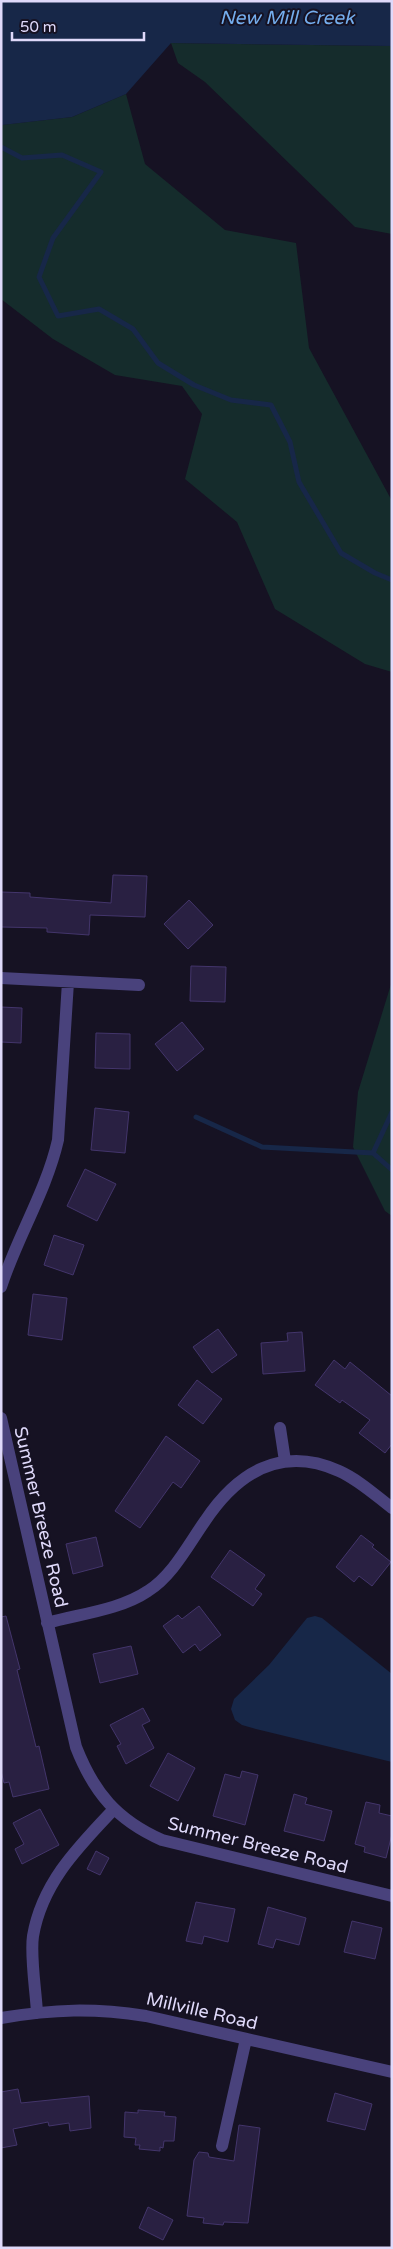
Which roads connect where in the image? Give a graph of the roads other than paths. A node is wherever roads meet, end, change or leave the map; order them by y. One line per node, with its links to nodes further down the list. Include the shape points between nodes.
1 (1, 978): 2 (street)
2 (68, 982): 3 (street); 4 (street, via 58,1140 53,1162)
3 (139, 985)
4 (1, 1287)
5 (1, 1418): 9 (street, Summer Breeze Road)
6 (280, 1428): 7 (street)
7 (285, 1461): 8 (street, Summer Breeze Road, via 320,1464 340,1471); 9 (street, Summer Breeze Road, via 253,1471 236,1484 211,1512 172,1568 148,1591 130,1600)
8 (392, 1508)
9 (47, 1622): 10 (street, Summer Breeze Road, via 76,1747 92,1782)
10 (114, 1809): 11 (street, Summer Breeze Road, via 142,1831 162,1840); 12 (street, via 70,1855 44,1896 33,1938)
11 (392, 1896)
12 (37, 2013): 13 (street, Millville Road); 14 (street, Millville Road, via 110,2011)
13 (1, 2018)
14 (246, 2039): 15 (street, Millville Road); 16 (street)
15 (392, 2072)
16 (222, 2146)

